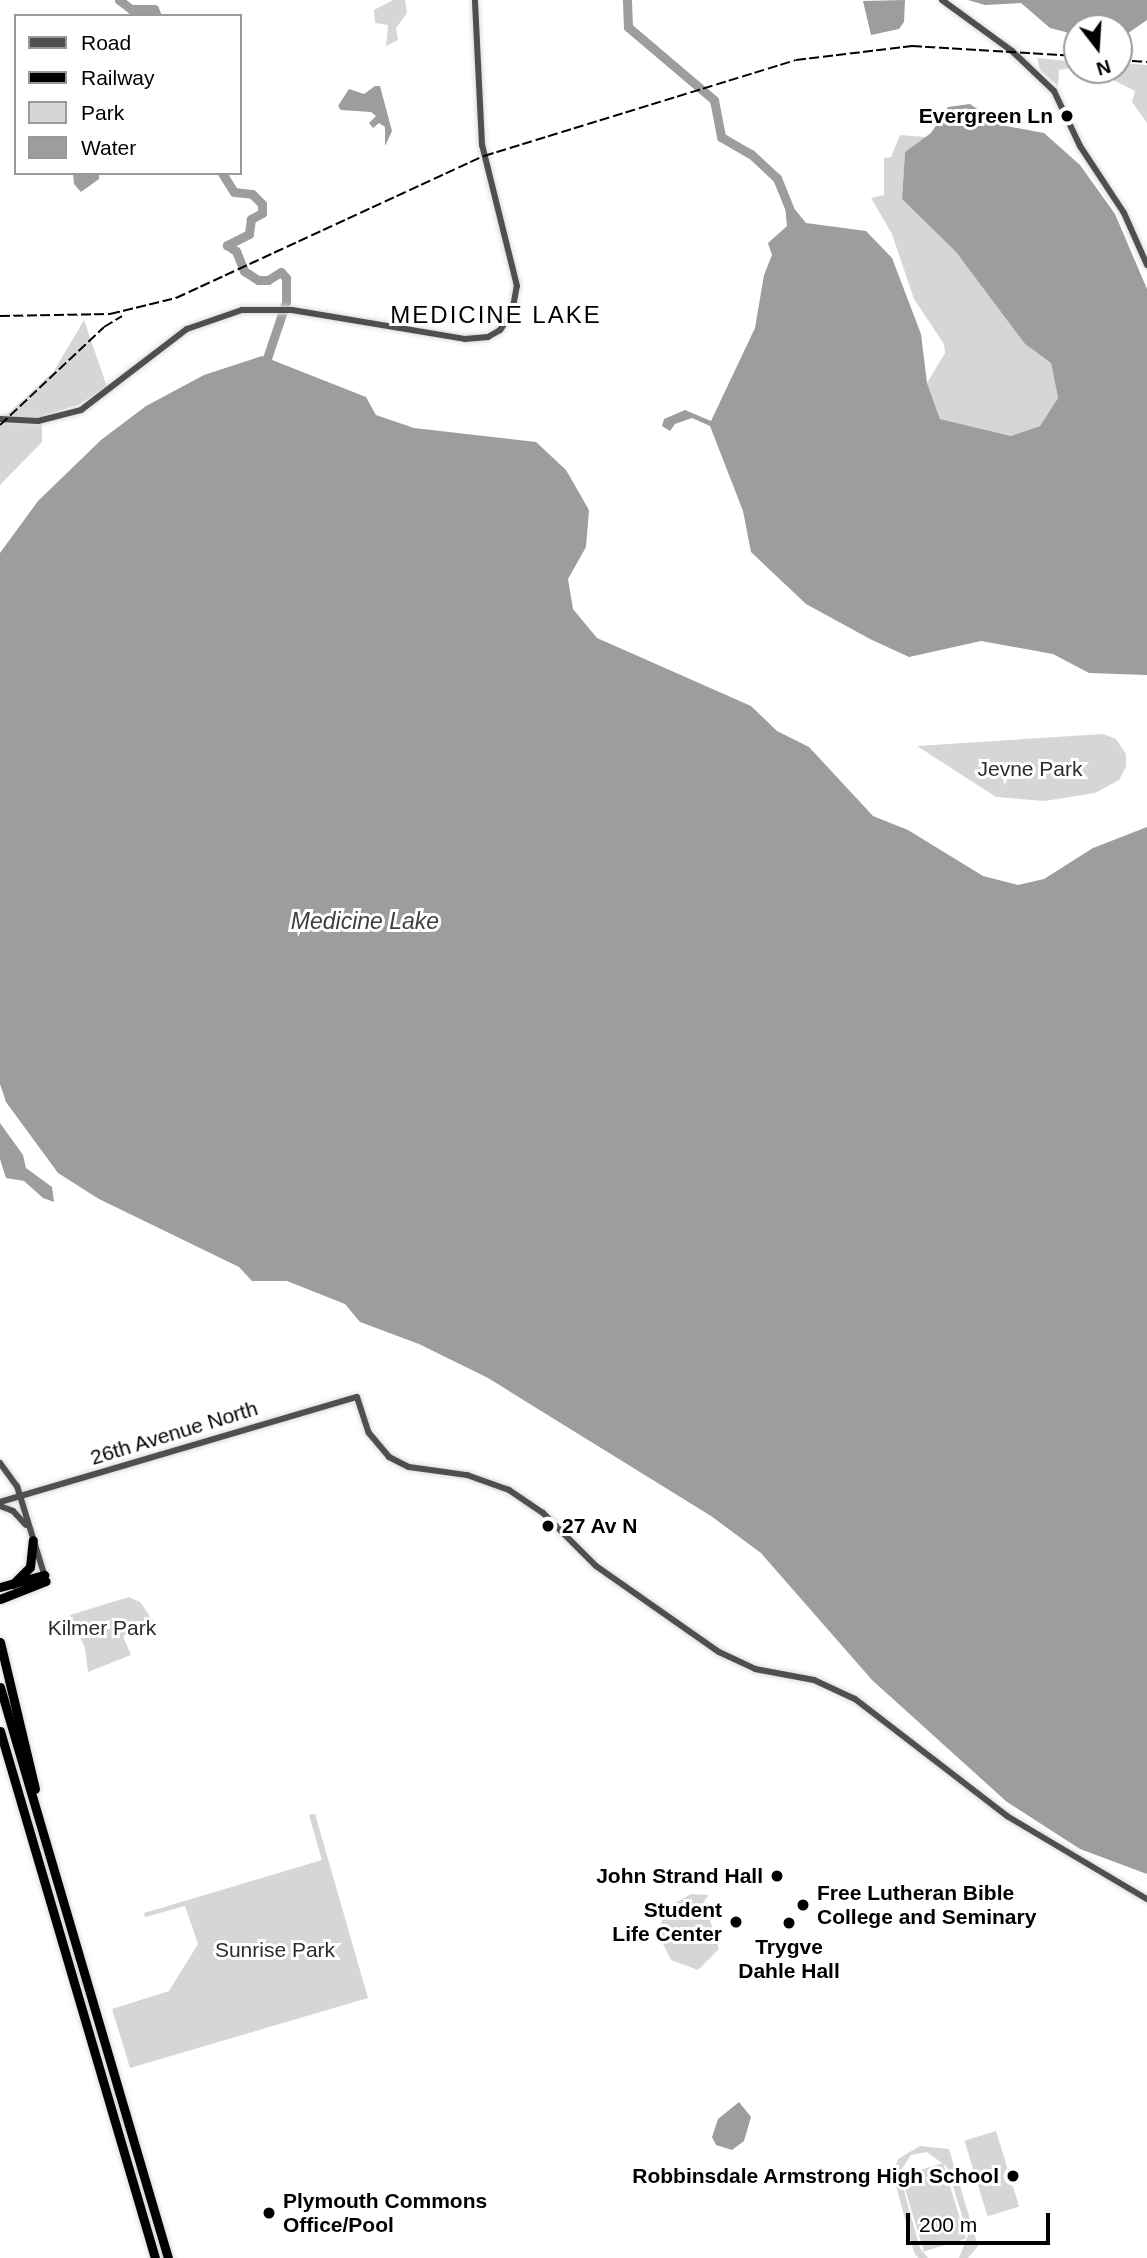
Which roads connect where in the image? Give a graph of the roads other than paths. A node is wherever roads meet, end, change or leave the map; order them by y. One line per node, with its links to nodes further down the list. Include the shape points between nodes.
1 (475, 0): 4 (street, via 481,137 516,277 512,313 500,330 474,339 292,310 242,310 204,320 93,402 46,420)
2 (942, 0): 3 (street, via 1012,51 1054,91 1080,146 1124,212)
3 (1147, 265)
4 (0, 419)
5 (0, 1463): 6 (street)
6 (20, 1496): 7 (street, 26th Avenue North); 8 (street); 19 (street, 26th Avenue North, via 357,1397 369,1433 389,1457 408,1466 467,1475 509,1490 543,1513 596,1566 729,1658 755,1670 814,1680 855,1699 1007,1816)
7 (0, 1504): 8 (street, via 13,1511)
8 (32, 1536): 9 (street); 10 (highway, via 30,1567)
9 (45, 1578): 10 (highway); 12 (highway)
10 (13, 1584): 11 (highway)
11 (0, 1587)
12 (0, 1599)
13 (0, 1642): 18 (highway, via 17,1702)
14 (0, 1687): 18 (highway)
15 (0, 1731): 17 (highway)
16 (0, 1738): 17 (highway)
17 (9, 1763): 20 (highway)
18 (40, 1822): 21 (highway)
19 (1147, 1899)
20 (155, 2258)
21 (168, 2258)

